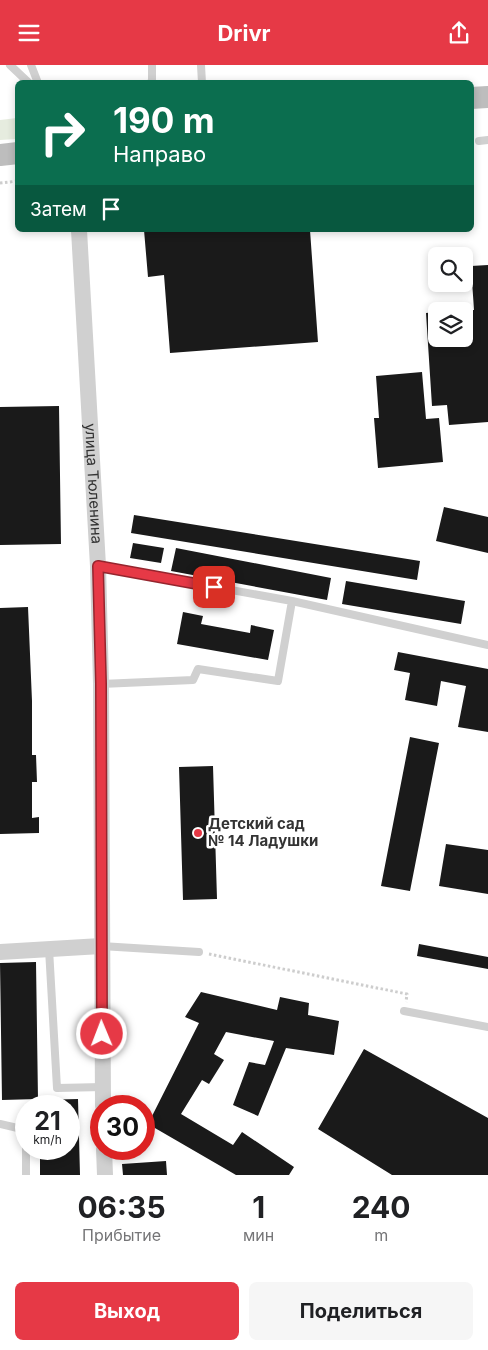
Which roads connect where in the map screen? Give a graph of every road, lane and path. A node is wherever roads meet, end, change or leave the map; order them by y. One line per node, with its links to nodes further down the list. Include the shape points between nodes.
1 (10, 65): 5 (lane)
2 (31, 65): 6 (lane)
3 (152, 65): 7 (lane)
4 (202, 65): 8 (lane)
5 (26, 80)
6 (37, 80)
7 (152, 80)
8 (202, 80)
9 (488, 140): 10 (lane)
10 (479, 141)
11 (15, 153): 12 (main road)
12 (0, 155)
13 (15, 181): 14 (path)
14 (0, 183)
15 (78, 232): 16 (street, улица Тюленина)
16 (98, 566): 17 (lane); 19 (street, улица Тюленина)
17 (292, 601): 18 (lane); 19 (lane, via 278,681 198,669 192,680)
18 (488, 645)
19 (101, 684): 20 (street, улица Тюленина)
20 (101, 946): 21 (street); 23 (lane); 26 (street, улица Тюленина)
21 (49, 949): 22 (street); 26 (lane, via 57,1088)
22 (0, 952)
23 (199, 952): 24 (path, via 406,994)
24 (404, 1011): 25 (lane)
25 (488, 1027)
26 (103, 1087): 27 (street, улица Тюленина)
27 (103, 1095)
28 (0, 1124): 30 (lane, via 26,1130)
29 (104, 1160): 31 (street)
30 (26, 1175)
31 (104, 1175)

